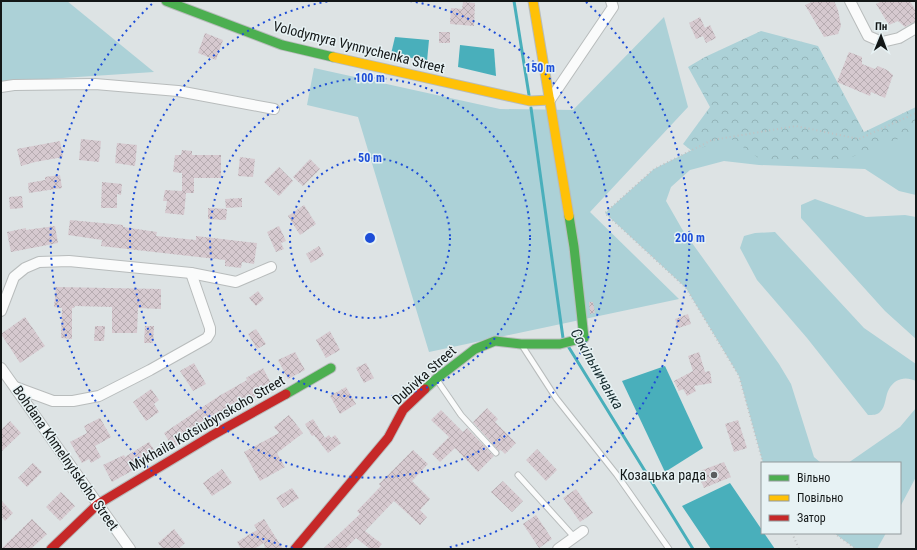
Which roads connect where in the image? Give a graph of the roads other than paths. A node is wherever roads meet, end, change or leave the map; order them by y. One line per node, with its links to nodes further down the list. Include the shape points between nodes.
1 (166, 1): 7 (street, Volodymyra Vynnychenka Street, via 282,45 530,101)
2 (533, 1): 7 (street)
3 (611, 1): 7 (street, via 613,7)
4 (850, 1): 5 (street, via 868,36 882,42 899,38)
5 (916, 28)
6 (1, 87): 8 (street, via 95,84 178,91)
7 (550, 100): 12 (street, Dubivka Street, via 574,247 584,338 563,343)
8 (274, 109)
9 (271, 267): 10 (street, via 236,282)
10 (191, 273): 11 (street, via 68,260 39,262 25,268 14,277); 16 (street, via 210,328 207,338 99,396 53,400)
11 (1, 311)
12 (521, 344): 15 (street, Dubivka Street, via 495,341 475,349); 26 (lane, via 556,398)
13 (1, 368): 16 (street, Bohdana Khmelnytskoho Street)
14 (331, 368): 19 (street, Mykhaila Kotsiubynskoho Street)
15 (436, 379): 17 (lane, via 462,415); 24 (street, Dubivka Street, via 402,410 388,438)
16 (15, 387): 19 (street, Bohdana Khmelnytskoho Street)
17 (496, 453)
18 (518, 475): 21 (lane)
19 (98, 504): 22 (street, Mykhaila Kotsiubynskoho Street); 23 (street, Bohdana Khmelnytskoho Street)
20 (583, 531): 21 (street)
21 (575, 538): 25 (street)
22 (51, 549)
23 (130, 549)
24 (295, 549)
25 (558, 549)
26 (669, 549)

